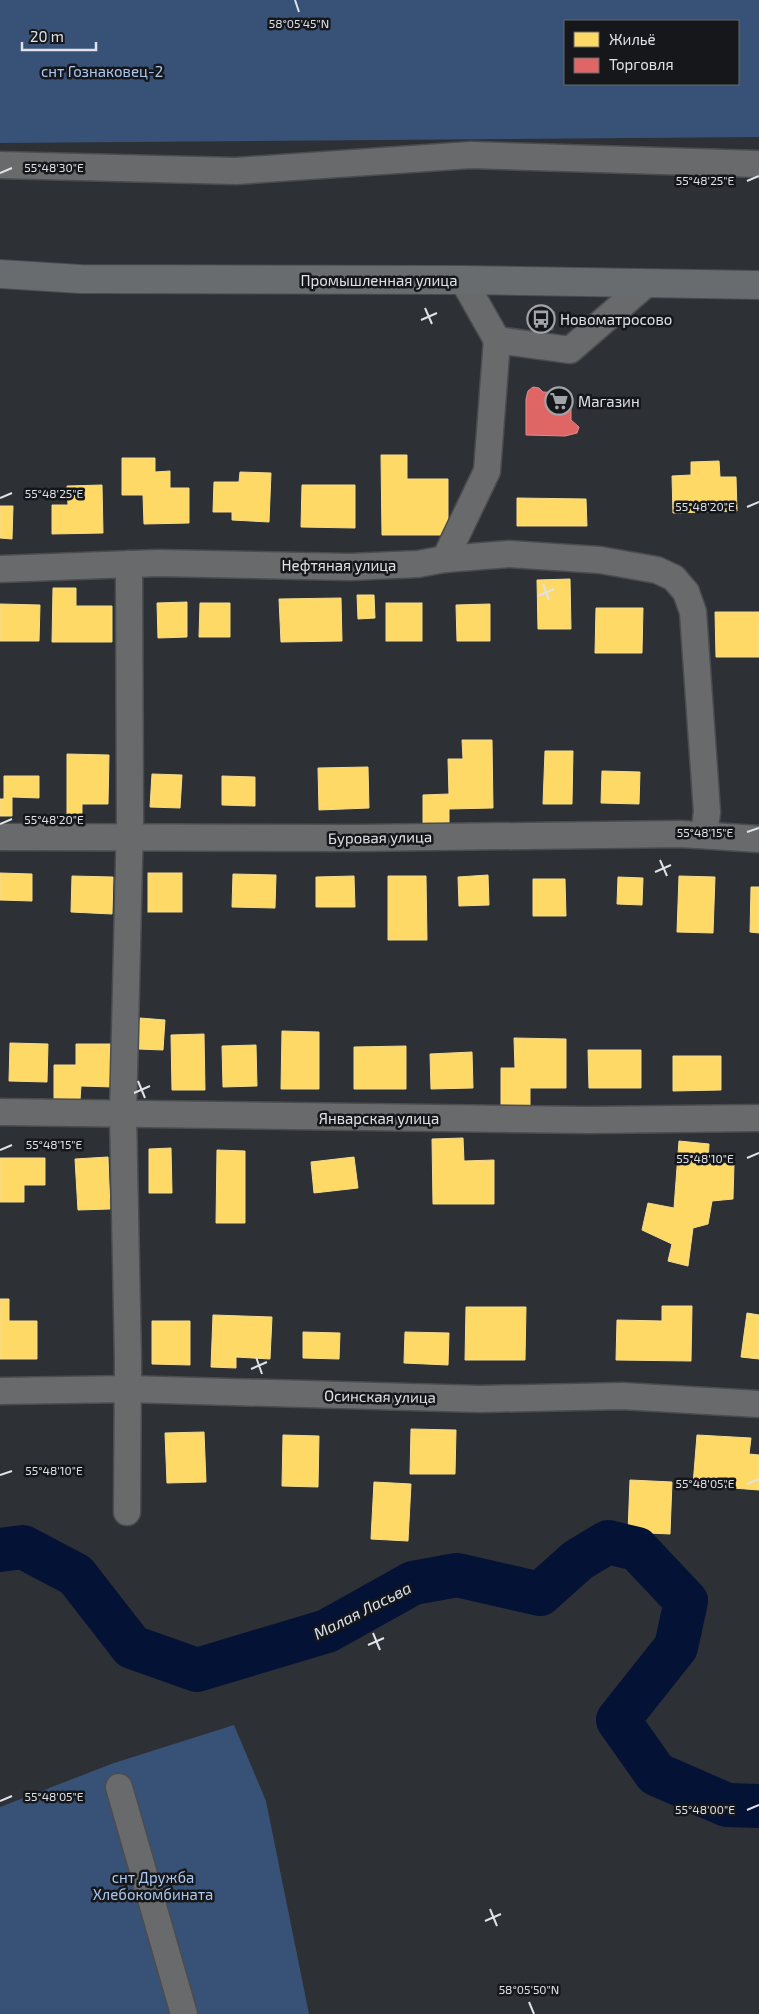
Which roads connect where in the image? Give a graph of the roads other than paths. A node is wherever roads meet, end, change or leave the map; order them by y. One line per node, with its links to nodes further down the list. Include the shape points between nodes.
1 (759, 164): 2 (street, via 471,155 236,170)
2 (0, 165)
3 (0, 274): 4 (main road, Промышленная улица, via 80,279)
4 (463, 280): 5 (main road, Промышленная улица); 7 (street)
5 (646, 284): 6 (main road, Промышленная улица); 7 (street, via 570,350)
6 (759, 285)
7 (497, 340): 8 (street, via 487,471)
8 (445, 559): 9 (street, Нефтяная улица, via 418,564 350,567); 11 (street, Нефтяная улица, via 509,554 600,560 657,570 674,578 686,592 693,612 707,812)
9 (128, 564): 10 (street, Нефтяная улица); 13 (street)
10 (0, 569)
11 (704, 834): 13 (street, Буровая улица); 14 (street, Буровая улица)
12 (0, 837): 13 (street, Буровая улица)
13 (130, 837): 16 (street)
14 (759, 839)
15 (0, 1112): 16 (street, Январская улица)
16 (123, 1115): 17 (street, Январская улица, via 590,1120); 18 (street)
17 (759, 1118)
18 (128, 1390): 19 (street, Осинская улица); 20 (street, Осинская улица, via 480,1398 646,1396); 21 (street)
19 (0, 1391)
20 (759, 1404)
21 (127, 1512)
22 (119, 1787): 23 (street)
23 (184, 2014)

